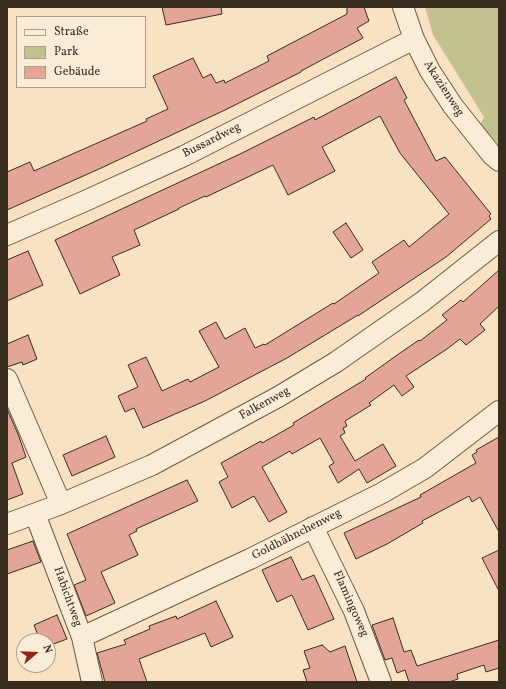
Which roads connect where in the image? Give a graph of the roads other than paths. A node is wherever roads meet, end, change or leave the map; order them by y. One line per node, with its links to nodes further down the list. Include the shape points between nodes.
1 (403, 7): 2 (street, Akazienweg)
2 (414, 39): 3 (street, Akazienweg, via 430,71 453,106); 4 (street, Bussardweg, via 184,156)
3 (499, 161)
4 (7, 235)
5 (499, 241): 8 (street, Falkenweg, via 422,302 330,366 152,465)
6 (7, 379): 8 (street)
7 (499, 411): 11 (street, Goldhähnchenweg, via 425,468 382,493)
8 (61, 504): 9 (street, Falkenweg)
9 (36, 514): 10 (street, Falkenweg); 12 (street, Habichtweg)
10 (7, 524)
11 (313, 527): 12 (street, Goldhähnchenweg); 14 (street, Flamingoweg, via 354,611)
12 (82, 637): 13 (street, Habichtweg)
13 (92, 682)
14 (381, 682)

